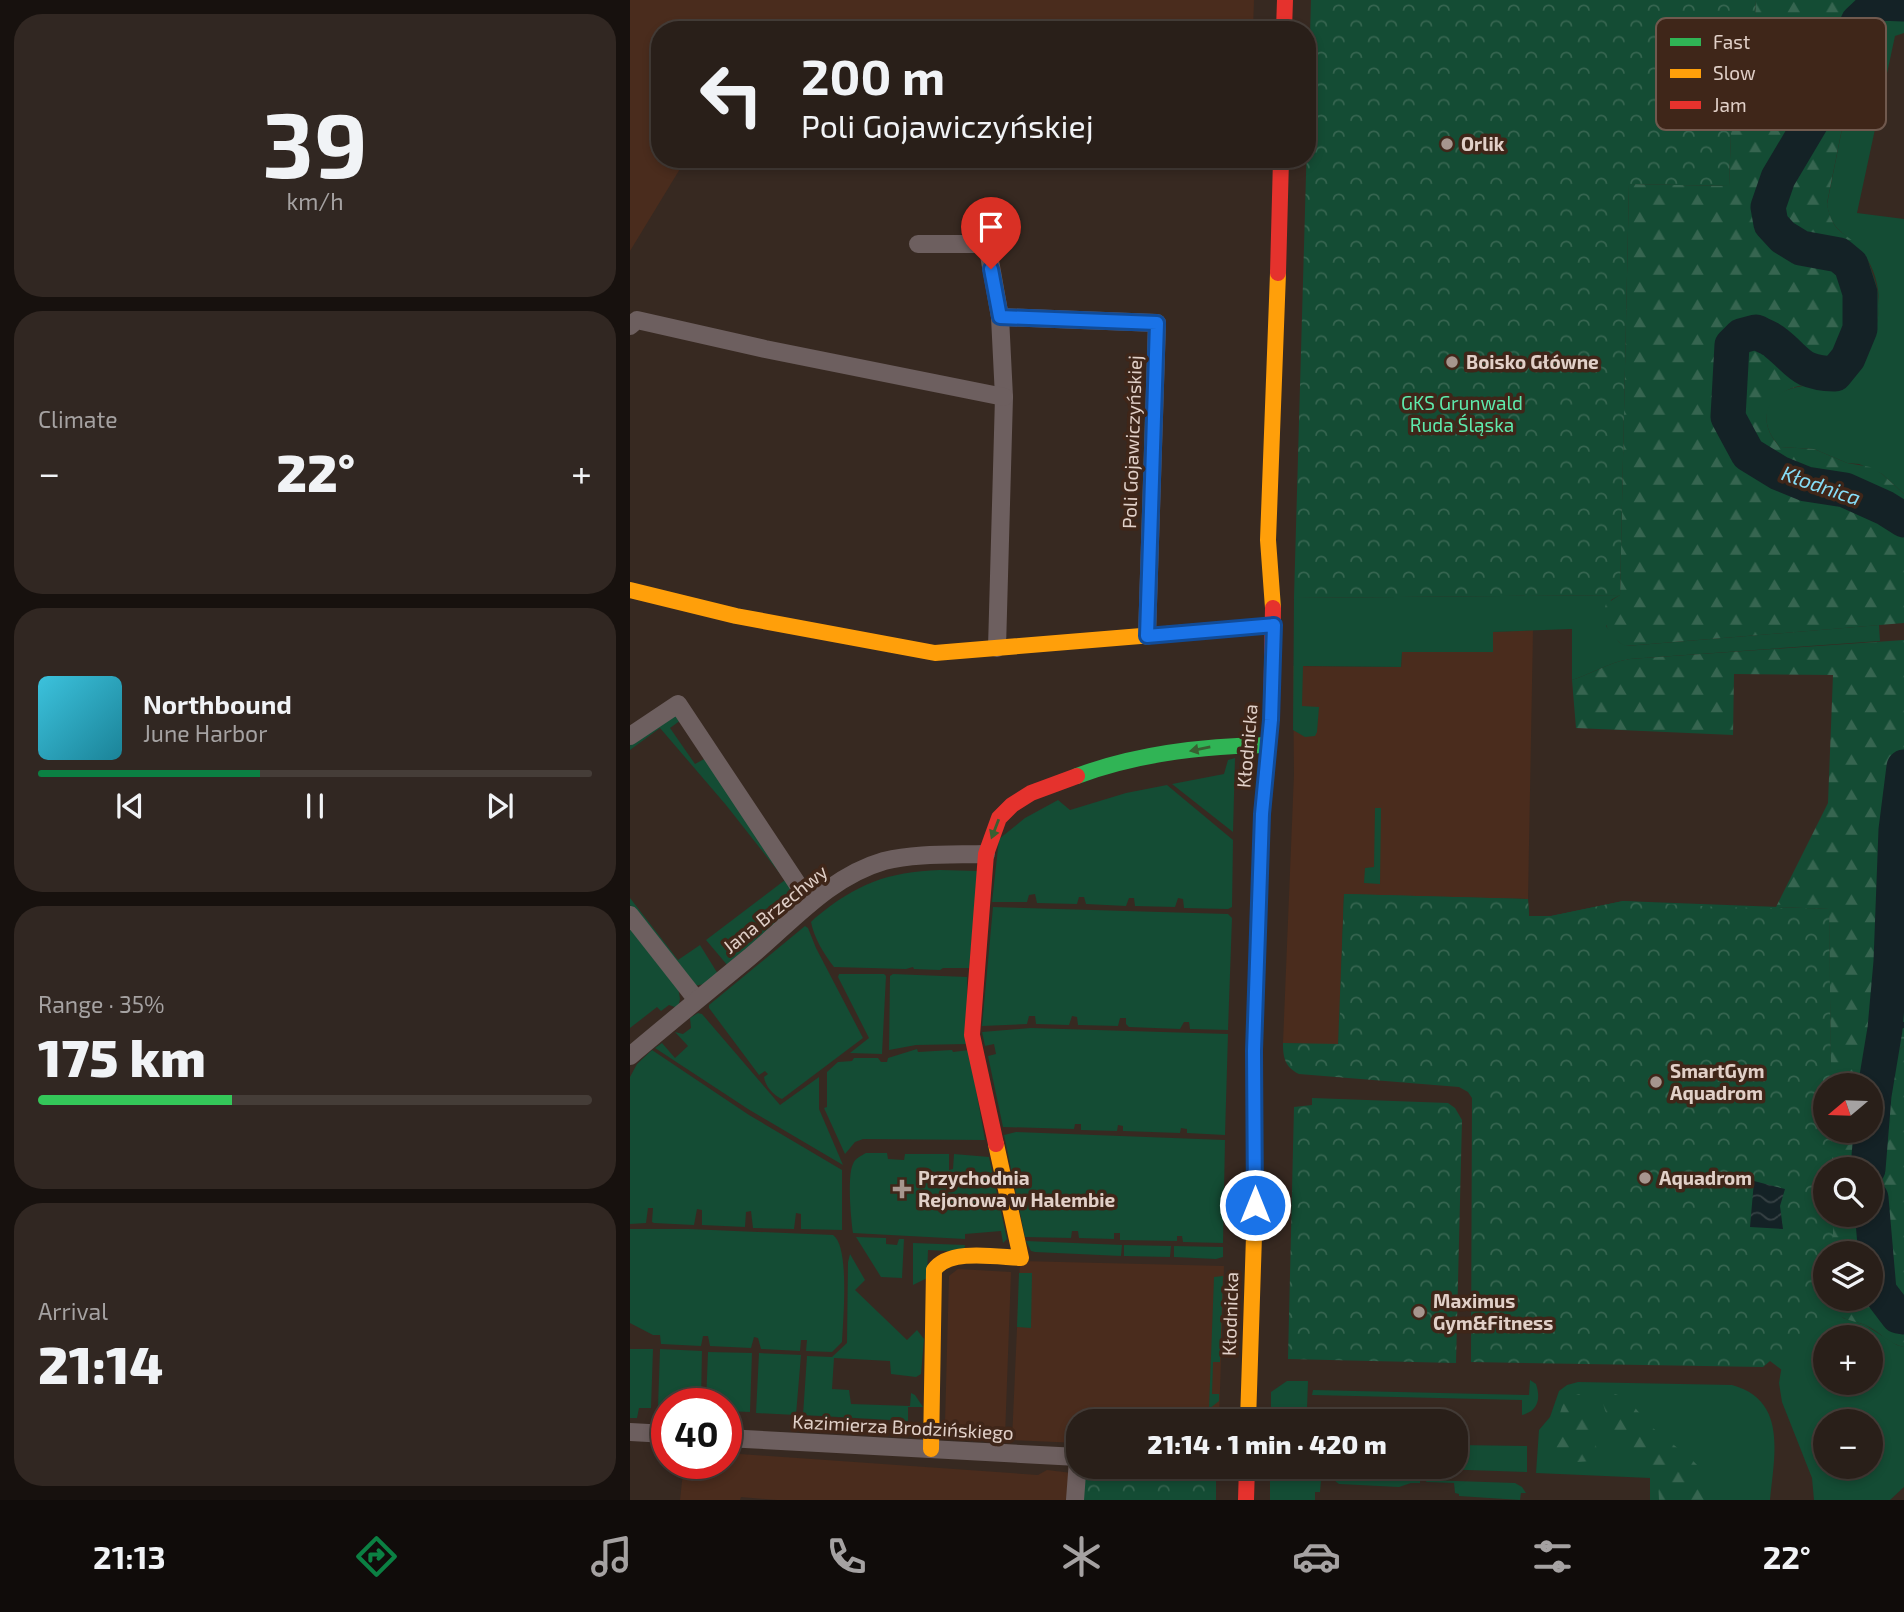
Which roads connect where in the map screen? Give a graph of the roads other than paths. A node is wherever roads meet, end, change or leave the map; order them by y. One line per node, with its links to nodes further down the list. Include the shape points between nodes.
1 (1285, 0): 2 (street)
2 (1284, 21)
3 (1281, 168): 9 (street, Kłodnicka, via 1269,527)
4 (918, 243): 5 (street, via 987,244)
5 (1000, 317): 7 (street); 10 (street, Poli Gojawiczyńskiej, via 1157,323)
6 (630, 326): 7 (street, via 637,320)
7 (1004, 397): 11 (street)
8 (630, 590): 11 (street, via 736,616 936,653)
9 (1274, 625): 10 (street); 13 (street, Kłodnicka)
10 (1147, 636): 11 (street)
11 (997, 648)
12 (630, 736): 15 (street, via 678,704)
13 (1268, 745): 14 (street, one-way to 14, via 1215,746 1112,763 1031,793 999,818); 19 (street, Kłodnicka, via 1254,1051)
14 (986, 854): 15 (street, Jana Brzechwy, via 884,861 841,880); 23 (street, via 972,1035 1021,1258 953,1256 934,1270)
15 (810, 903): 17 (street, Jana Brzechwy)
16 (630, 915): 17 (street)
17 (696, 999): 18 (street, Jana Brzechwy)
18 (630, 1056)
19 (1248, 1409)
20 (630, 1432): 21 (street)
21 (651, 1433)
22 (742, 1439): 23 (street, Kazimierza Brodzińskiego)
23 (931, 1449): 24 (street, Kazimierza Brodzińskiego)
24 (1066, 1458)
25 (1077, 1479): 27 (street)
26 (1247, 1479): 28 (street)
27 (1075, 1500)
28 (1246, 1500)

